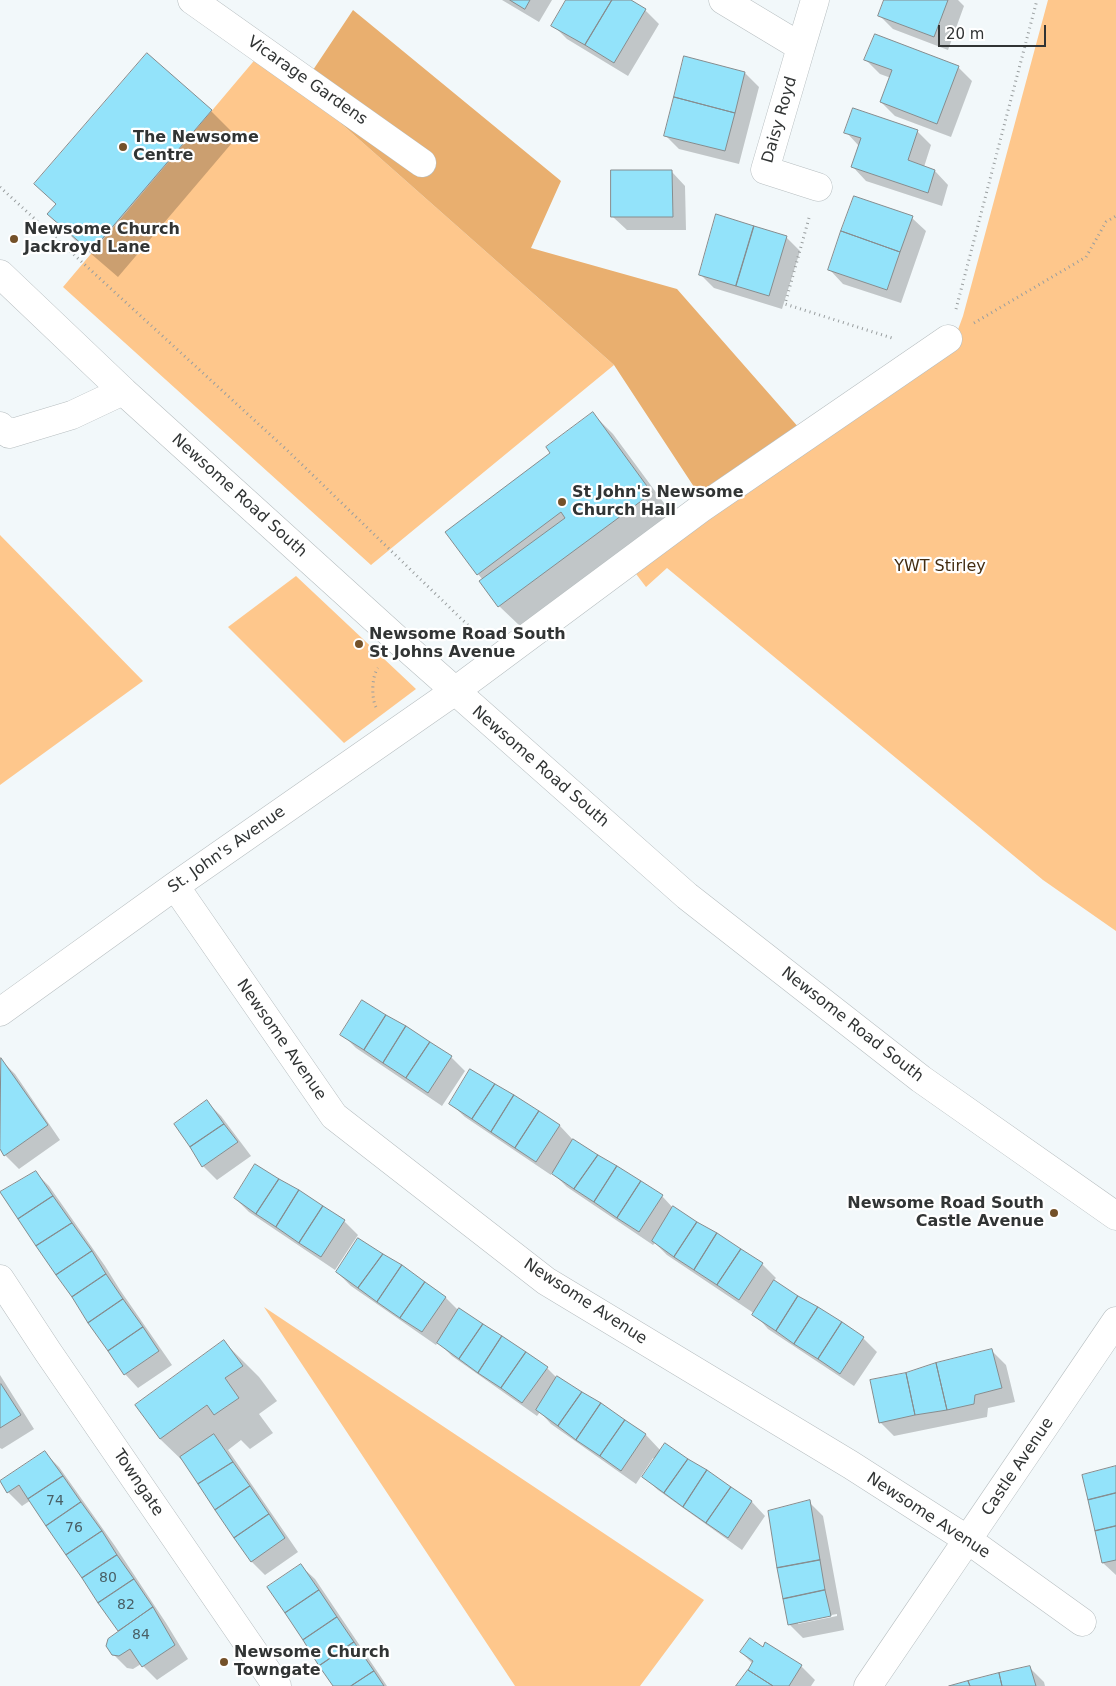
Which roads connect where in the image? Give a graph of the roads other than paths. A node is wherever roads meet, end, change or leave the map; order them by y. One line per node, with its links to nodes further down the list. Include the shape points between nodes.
1 (192, 0): 5 (street, Vicarage Gardens)
2 (723, 0): 4 (street)
3 (815, 0): 4 (street, Daisy Royd)
4 (801, 47): 6 (street, Daisy Royd, via 764,170)
5 (422, 163)
6 (818, 186)
7 (0, 274): 9 (street, Newsome Road South)
8 (939, 345): 11 (street, St. John's Avenue, via 700,509)
9 (123, 391): 10 (street, via 72,415 9,434); 11 (street, Newsome Road South)
10 (0, 426)
11 (455, 691): 12 (street, St. John's Avenue); 14 (street, Newsome Road South, via 687,896 921,1079)
12 (175, 886): 13 (street, St. John's Avenue); 17 (street, Newsome Avenue, via 334,1116 546,1281 851,1465)
13 (0, 1012)
14 (1116, 1216)
15 (0, 1279): 19 (street, Towngate)
16 (1116, 1322): 17 (street, Castle Avenue)
17 (968, 1540): 18 (street, Newsome Avenue); 20 (street, Castle Avenue)
18 (1082, 1622)
19 (277, 1686)
20 (868, 1686)

